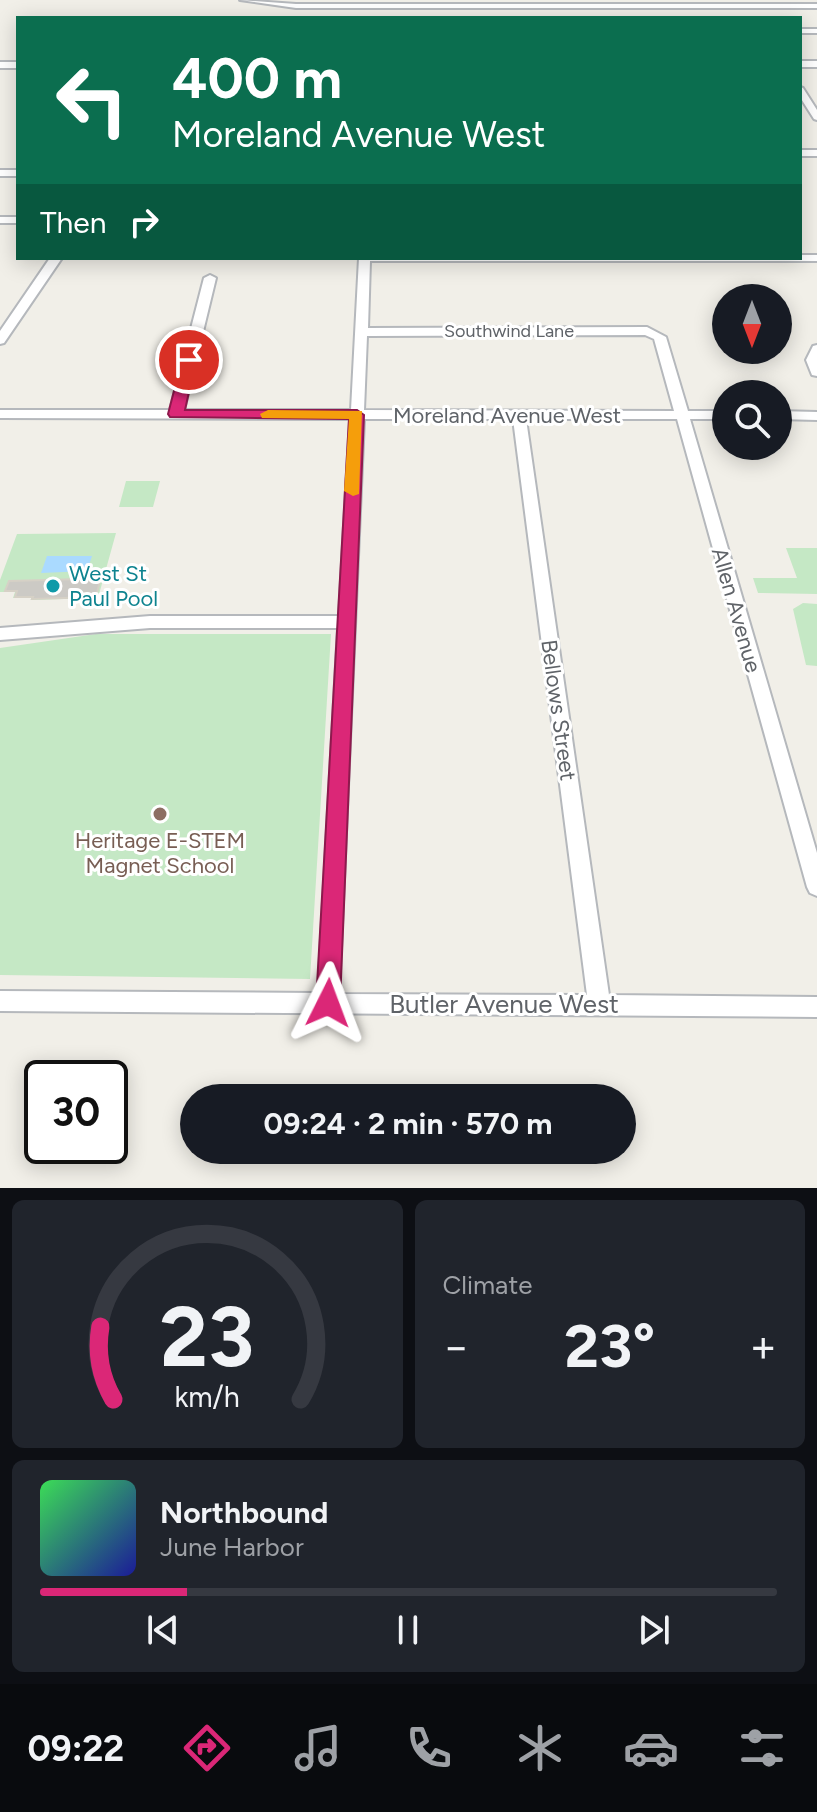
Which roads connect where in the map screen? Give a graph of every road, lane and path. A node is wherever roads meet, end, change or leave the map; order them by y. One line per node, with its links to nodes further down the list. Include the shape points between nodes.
1 (244, 0): 5 (street)
2 (469, 3): 3 (street); 5 (street)
3 (565, 3): 4 (street)
4 (744, 3): 6 (street)
5 (378, 6): 7 (street)
6 (817, 6)
7 (377, 16)
8 (802, 93): 9 (street)
9 (817, 117)
10 (55, 260): 15 (street)
11 (365, 260): 13 (street)
12 (210, 278): 19 (street)
13 (361, 332): 14 (street, Southwind Lane); 20 (street)
14 (656, 333): 22 (street, Allen Avenue)
15 (0, 340)
16 (817, 349): 17 (street, via 812,360)
17 (817, 372)
18 (0, 414): 19 (street, Moreland Avenue West)
19 (176, 414): 20 (street, Moreland Avenue West)
20 (357, 415): 21 (street, Moreland Avenue West); 26 (street)
21 (519, 415): 22 (street, Moreland Avenue West); 31 (street, Bellows Street)
22 (682, 415): 23 (street, Moreland Avenue West); 28 (street, Allen Avenue)
23 (712, 415)
24 (792, 415): 25 (street)
25 (817, 416)
26 (346, 622): 27 (street, via 150,622); 30 (street)
27 (0, 634)
28 (817, 887)
29 (0, 1001): 30 (street, Butler Avenue West)
30 (328, 1003): 31 (street, Butler Avenue West)
31 (599, 1005): 32 (street, Butler Avenue West)
32 (817, 1007)

